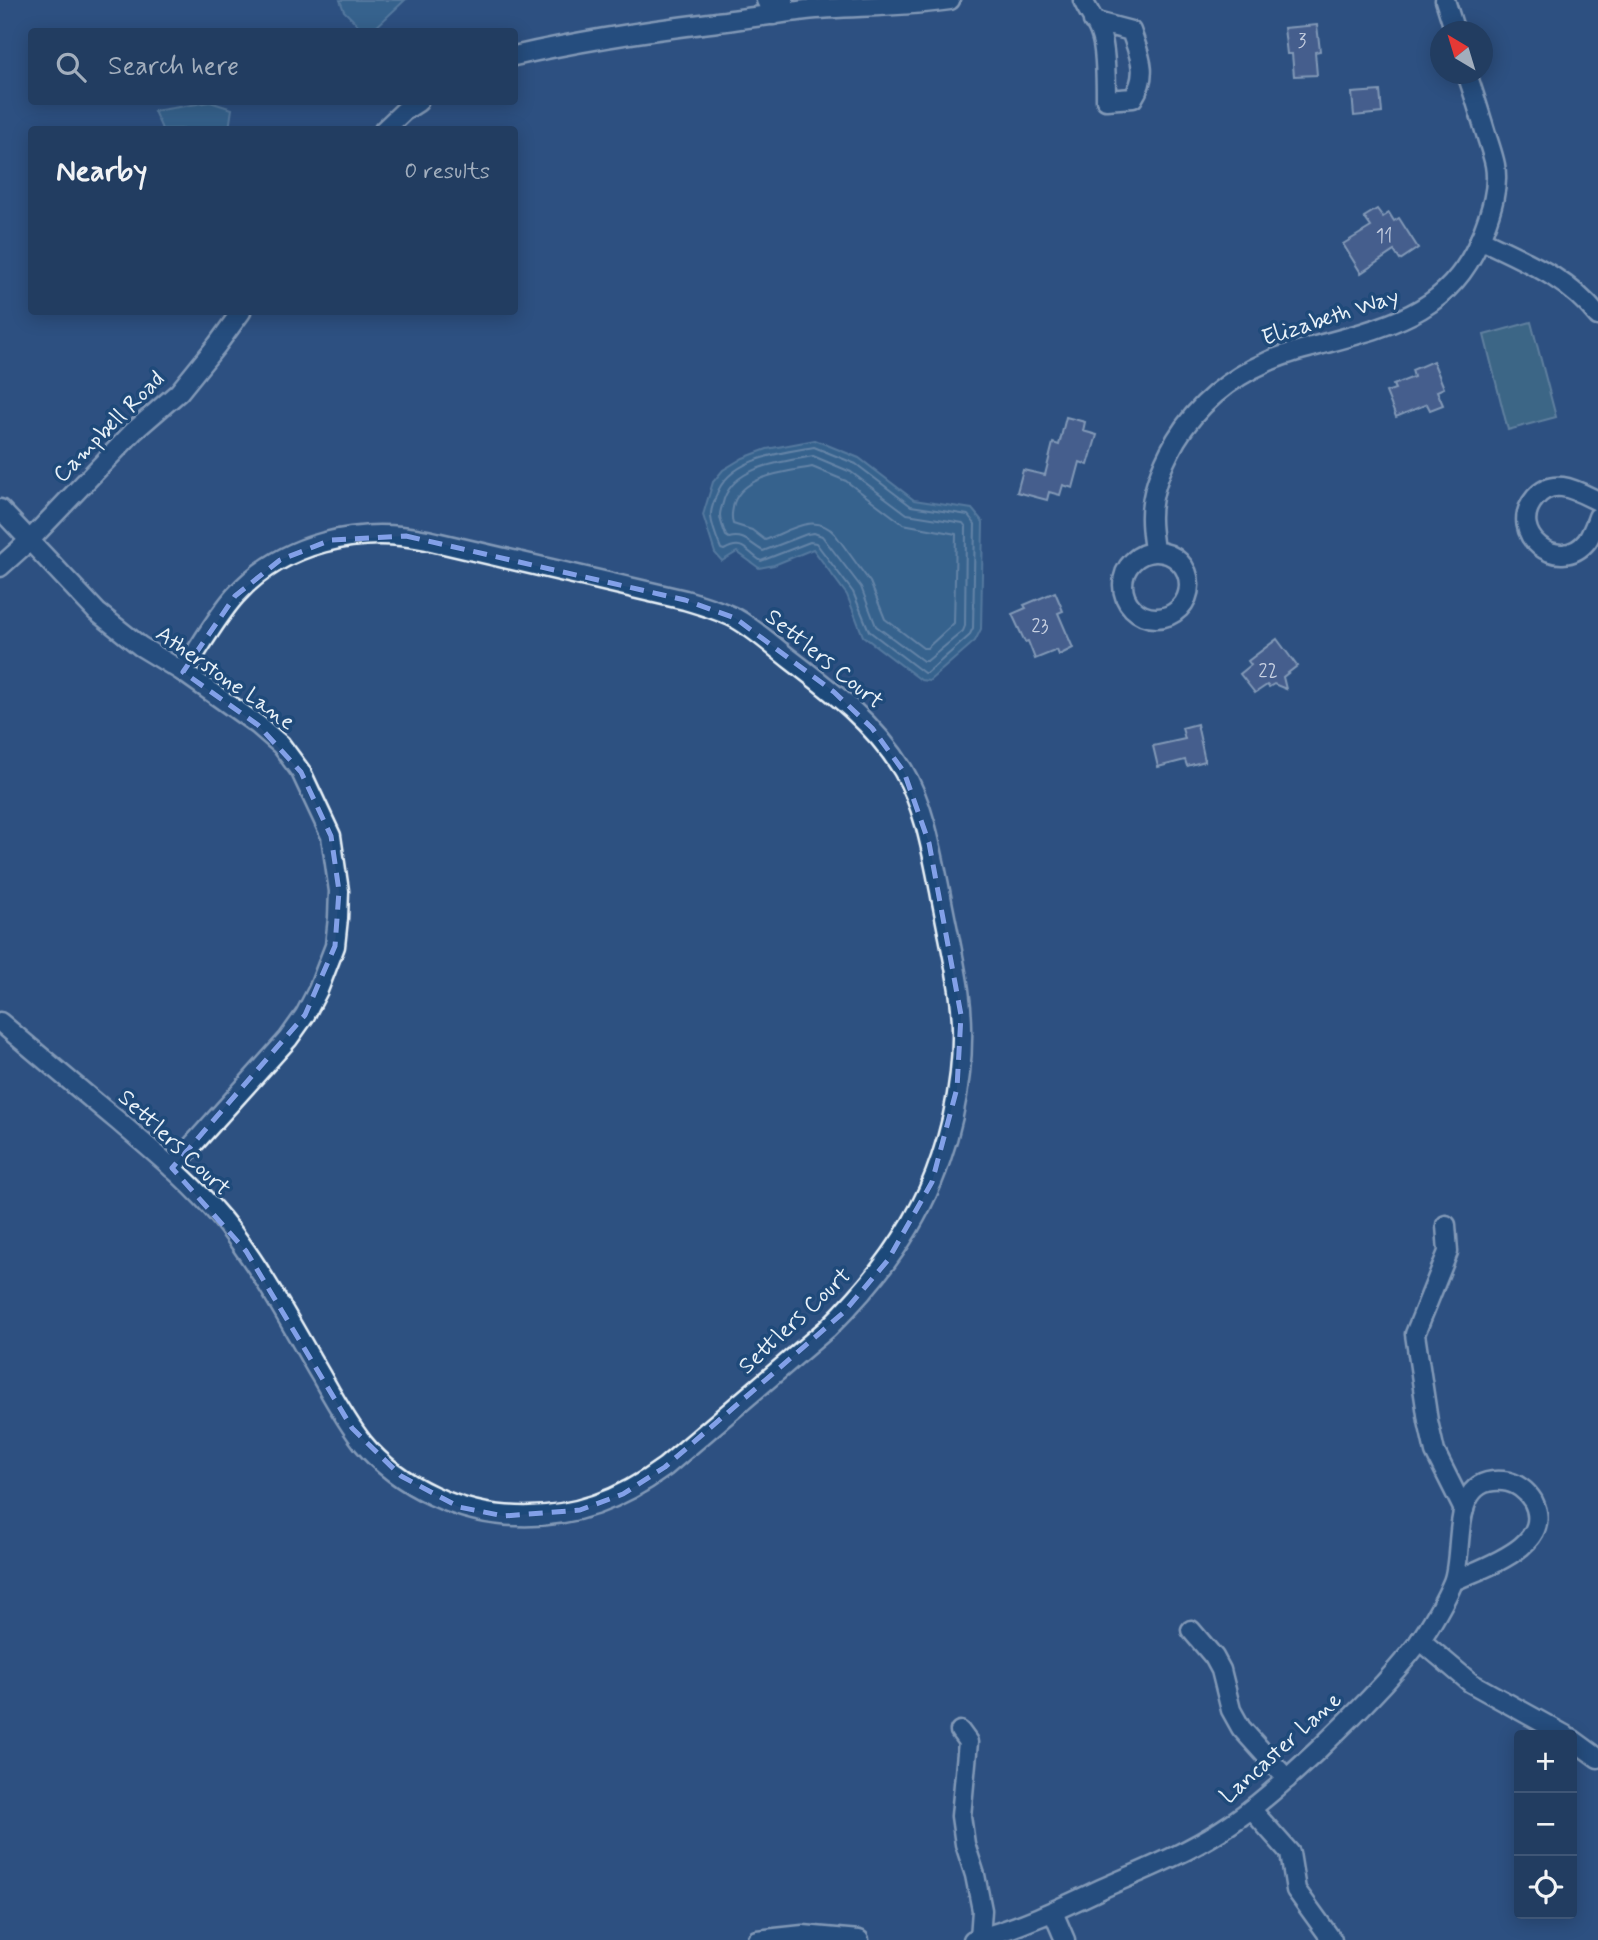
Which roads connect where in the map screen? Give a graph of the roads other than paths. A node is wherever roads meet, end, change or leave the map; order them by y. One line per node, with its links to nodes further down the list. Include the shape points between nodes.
1 (784, 0): 5 (street)
2 (950, 0): 5 (street, via 807,10)
3 (1083, 0): 6 (street)
4 (1445, 0): 7 (street)
5 (769, 7): 8 (street)
6 (1093, 21): 6 (street, via 1102,36 1106,100 1133,98 1144,73 1131,31)
7 (1452, 21)
8 (518, 55)
9 (1470, 84): 12 (street, Elizabeth Way, via 1495,165 1493,199)
10 (413, 105): 11 (street)
11 (388, 126)
12 (1480, 239): 14 (street, via 1558,278); 19 (street, Elizabeth Way, via 1464,270 1423,309 1370,331 1268,361 1233,380 1205,403 1180,434 1162,469 1150,521)
13 (239, 315): 18 (street, Campbell Road, via 179,392 134,431)
14 (1598, 316)
15 (1598, 501): 17 (street, via 1571,488 1548,488 1530,504 1527,527 1531,538 1547,552 1568,553 1586,542)
16 (0, 509): 18 (street, Atherstone Lane)
17 (1598, 517)
18 (29, 541): 20 (street, Campbell Road); 21 (street, Atherstone Lane, via 97,612)
19 (1154, 551)
20 (0, 567)
21 (183, 672): 23 (street, Atherstone Lane, via 258,724 301,772 331,835 339,891 335,946 305,1015); 23 (street, Settlers Court, via 223,610 263,571 314,545 367,535 427,540 685,600 735,618 834,692 872,728 904,772 914,791 937,877 959,991 962,1040 942,1157 923,1203 875,1277 827,1329 665,1467 623,1494 554,1515 504,1516 459,1507 419,1488 365,1446 246,1251 200,1194)
22 (0, 1022): 23 (street, Settlers Court)
23 (172, 1168)
24 (1446, 1225): 25 (street, via 1448,1252 1415,1334 1435,1452)
25 (1464, 1510): 26 (street, Lancaster Lane); 26 (street, via 1479,1487 1504,1481 1527,1492 1537,1516 1535,1529 1520,1549)
26 (1454, 1581): 28 (street, Lancaster Lane)
27 (1191, 1630): 33 (street, via 1221,1670 1231,1710 1241,1728)
28 (1420, 1640): 29 (street, via 1471,1683); 33 (street, Lancaster Lane, via 1366,1702)
29 (1556, 1730)
30 (960, 1731): 36 (street, via 968,1742 961,1816 982,1910)
31 (1577, 1743): 32 (street)
32 (1598, 1758)
33 (1287, 1779): 34 (street, Lancaster Lane)
34 (1251, 1808): 35 (street, Lancaster Lane, via 1184,1851); 40 (street, via 1290,1853 1296,1890)
35 (1053, 1912): 36 (street, Lancaster Lane); 39 (street)
36 (977, 1939)
37 (757, 1940): 38 (street, via 803,1935)
38 (859, 1940)
39 (1065, 1940)
40 (1332, 1940)

